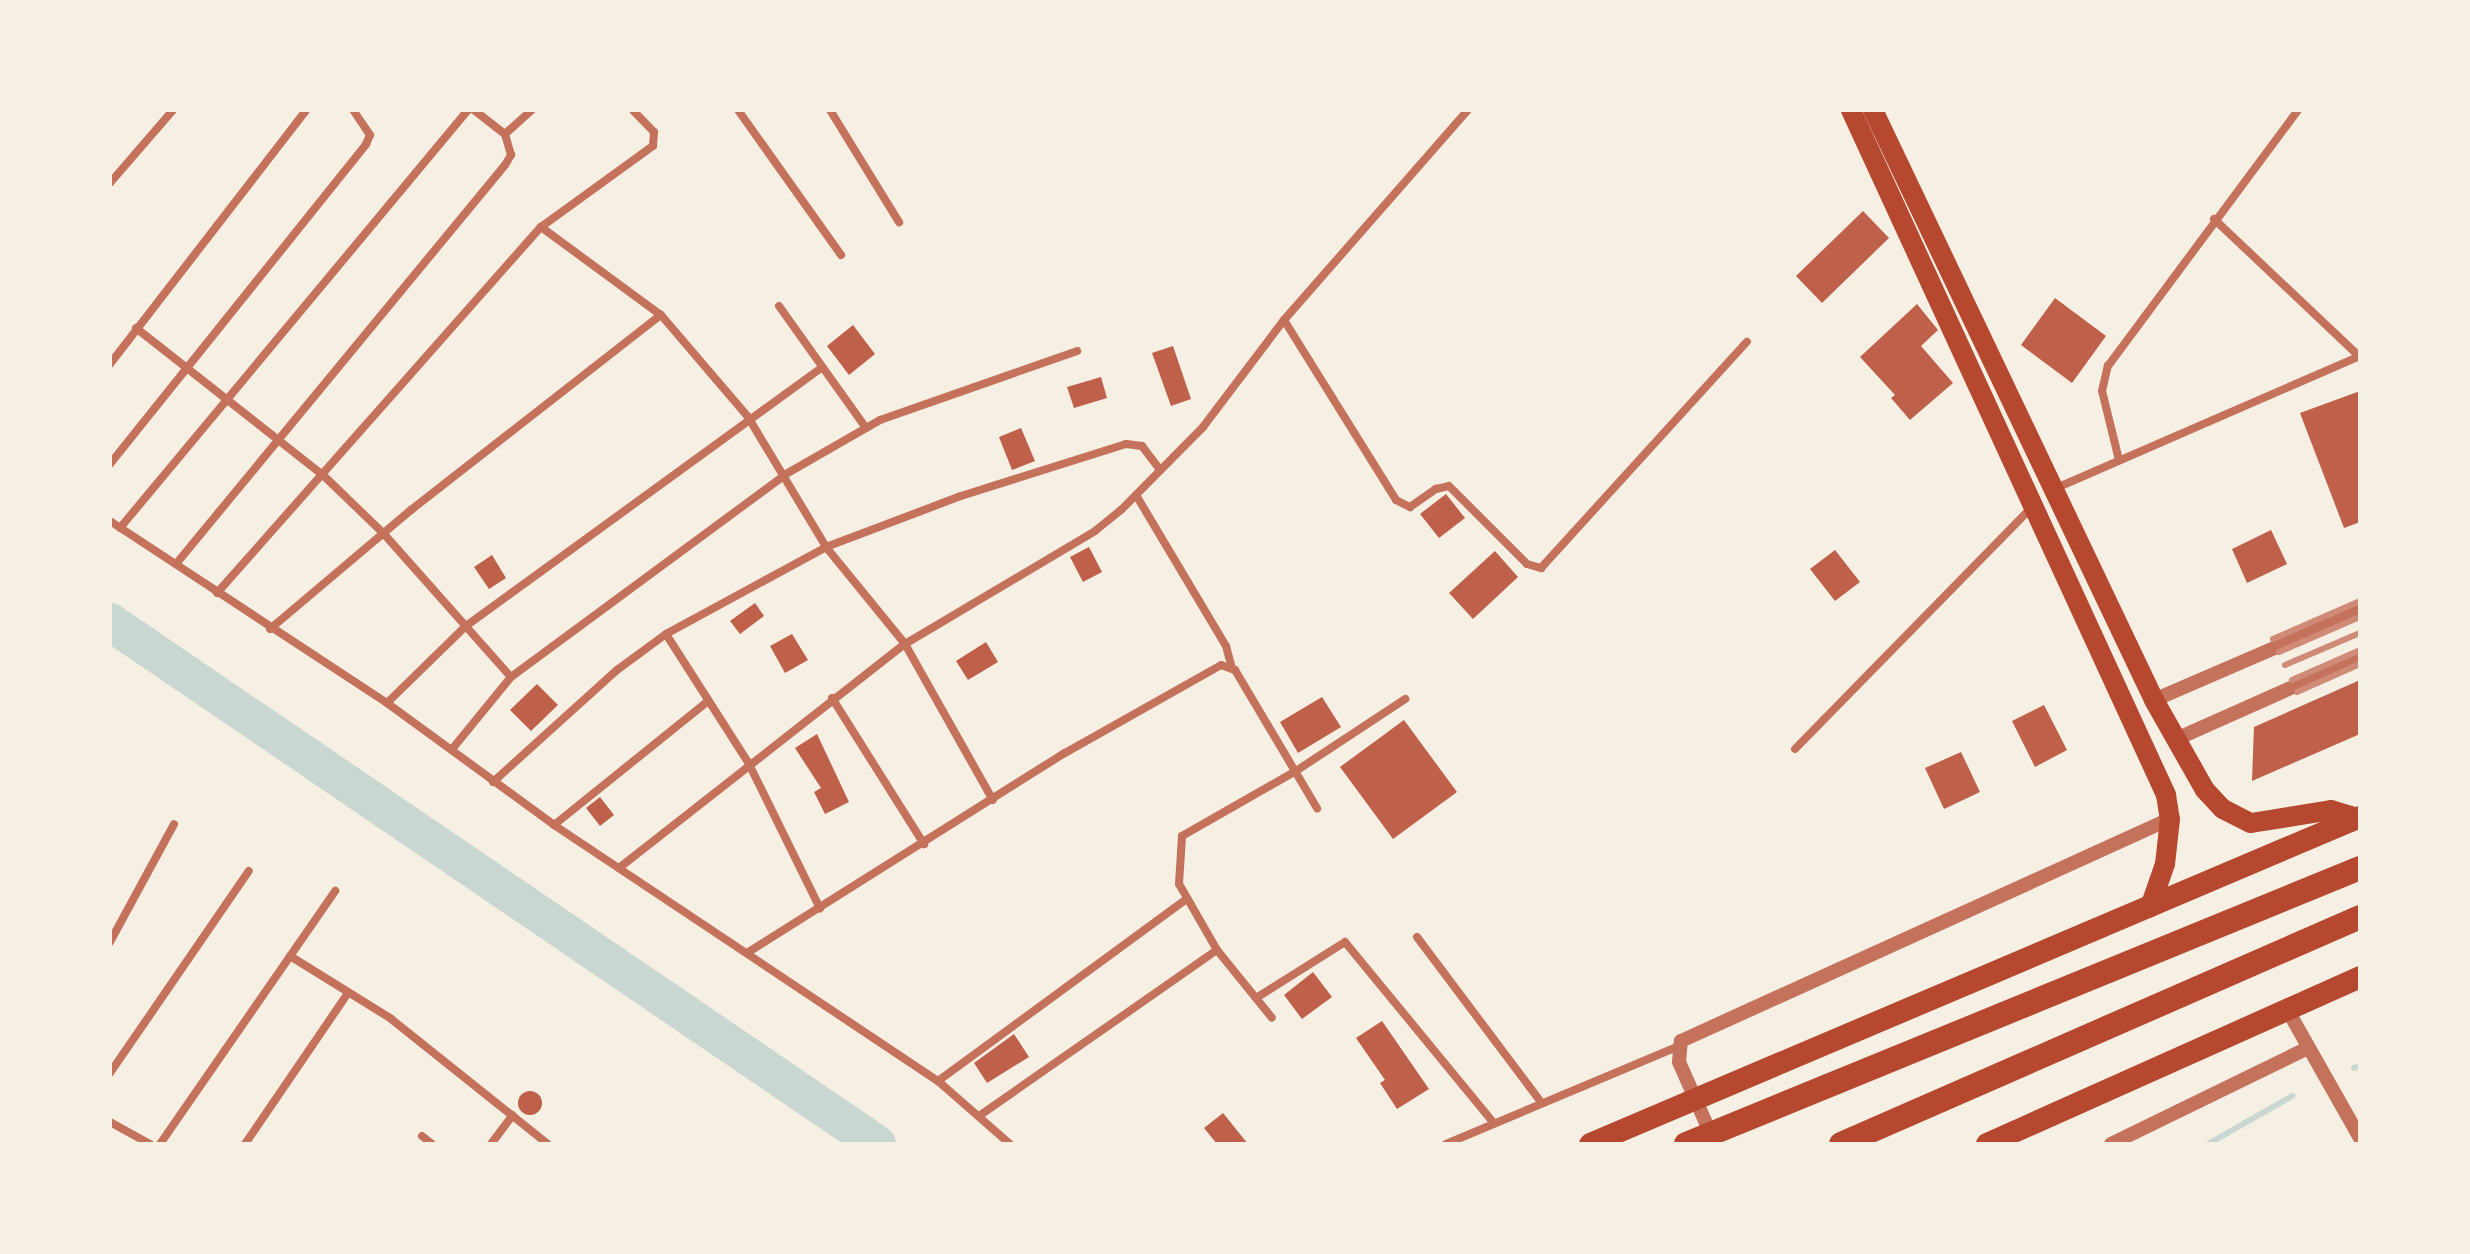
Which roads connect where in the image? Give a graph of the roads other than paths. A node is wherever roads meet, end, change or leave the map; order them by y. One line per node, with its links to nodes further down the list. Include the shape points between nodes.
1 (173, 110): 15 (street)
2 (306, 110): 23 (street)
3 (353, 110): 28 (street, via 370,135 366,144)
4 (468, 110): 30 (street)
5 (474, 110): 14 (street)
6 (532, 110): 14 (street)
7 (633, 110): 18 (street, via 654,132 653,146)
8 (738, 110): 19 (street)
9 (830, 110): 17 (street)
10 (1468, 110): 22 (street)
11 (1851, 110): 41 (main road)
12 (1873, 110): 39 (main road)
13 (2298, 110): 16 (street)
14 (505, 134): 33 (street, via 511,155 505,165)
15 (110, 183)
16 (2214, 219): 26 (street); 34 (street, via 2108,366 2103,396)
17 (899, 222)
18 (541, 227): 21 (street); 38 (street)
19 (841, 255)
20 (779, 306): 29 (street)
21 (661, 315): 31 (street); 44 (street)
22 (1284, 320): 24 (street, via 1396,500 1410,507 1449,486 1527,564 1541,568); 36 (street, via 1203,427)
23 (136, 328): 27 (street); 28 (street)
24 (1747, 342)
25 (1077, 351): 32 (street, via 930,399)
26 (2359, 356): 34 (street)
27 (110, 364)
28 (187, 367): 30 (street); 35 (street)
29 (822, 367): 31 (street); 32 (street)
30 (226, 397): 33 (street); 43 (street)
31 (748, 417): 37 (street); 49 (street)
32 (866, 428): 37 (street)
33 (274, 441): 38 (street); 46 (street)
34 (2119, 460): 39 (street)
35 (110, 464)
36 (1160, 470): 40 (street); 45 (street, via 1142,446 1126,444 961,496)
37 (786, 474): 45 (street); 55 (street)
38 (324, 476): 44 (street); 47 (street)
39 (2054, 489): 58 (main road)
40 (1136, 495): 52 (street, via 1095,531); 54 (street, via 1226,646)
41 (2033, 506): 63 (street); 70 (main road, via 2153,766)
42 (110, 521): 43 (street)
43 (120, 528): 46 (street)
44 (384, 534): 49 (street); 50 (street)
45 (826, 547): 51 (street); 52 (street)
46 (176, 564): 47 (street)
47 (217, 593): 50 (street)
48 (2360, 611): 58 (street)
49 (466, 626): 55 (street); 60 (street)
50 (270, 629): 60 (street)
51 (666, 634): 59 (street); 66 (street, via 617,670)
52 (905, 644): 56 (street); 67 (street)
53 (2360, 657): 61 (street)
54 (1231, 665): 65 (street); 67 (street, via 1215,668 1065,753)
55 (511, 677): 62 (street)
56 (832, 698): 64 (street); 73 (street)
57 (1405, 699): 65 (street)
58 (2154, 700): 61 (main road)
59 (708, 701): 64 (street); 72 (street)
60 (387, 703): 62 (street)
61 (2174, 740): 69 (main road, via 2205,790 2237,818 2273,823 2331,810)
62 (453, 748): 66 (street)
63 (1795, 749)
64 (749, 764): 74 (street); 80 (street)
65 (1296, 771): 68 (street); 78 (street, via 1182,836 1179,884)
66 (493, 782): 72 (street)
67 (993, 800): 73 (street)
68 (1317, 808)
69 (2359, 817): 79 (highway)
70 (2170, 819): 79 (main road, via 2165,864); 92 (street, via 1737,1012)
71 (174, 824): 83 (street)
72 (554, 825): 74 (street)
73 (924, 844): 80 (street)
74 (619, 868): 85 (street)
75 (2360, 868): 103 (highway)
76 (249, 871): 94 (street)
77 (335, 891): 86 (street)
78 (1187, 899): 84 (street); 95 (street)
79 (2150, 907): 112 (highway)
80 (820, 908): 85 (street)
81 (2360, 917): 113 (highway)
82 (1417, 937): 96 (street)
83 (110, 942)
84 (1217, 950): 89 (street); 98 (street)
85 (747, 953): 95 (street)
86 (290, 956): 88 (street); 105 (street)
87 (2360, 977): 90 (highway)
88 (348, 993): 97 (street, via 390,1018); 106 (street)
89 (1256, 998): 91 (street); 100 (street, via 1345,942)
90 (2287, 1009): 93 (street); 114 (highway)
91 (1272, 1018)
92 (1677, 1047): 96 (street); 103 (street)
93 (2308, 1048): 102 (street); 115 (street)
94 (110, 1073)
95 (938, 1081): 98 (street)
96 (1540, 1101): 100 (street)
97 (513, 1115): 108 (street); 109 (street)
98 (979, 1116): 110 (street)
99 (110, 1122): 104 (street)
100 (1493, 1122): 111 (street)
101 (422, 1136): 107 (street)
102 (2360, 1138)
103 (1706, 1139)
104 (150, 1144)
105 (160, 1144)
106 (245, 1144)
107 (432, 1144)
108 (491, 1144)
109 (548, 1144)
110 (1010, 1144)
111 (1446, 1144)
112 (1590, 1144)
113 (1841, 1144)
114 (1987, 1144)
115 (2111, 1144)

